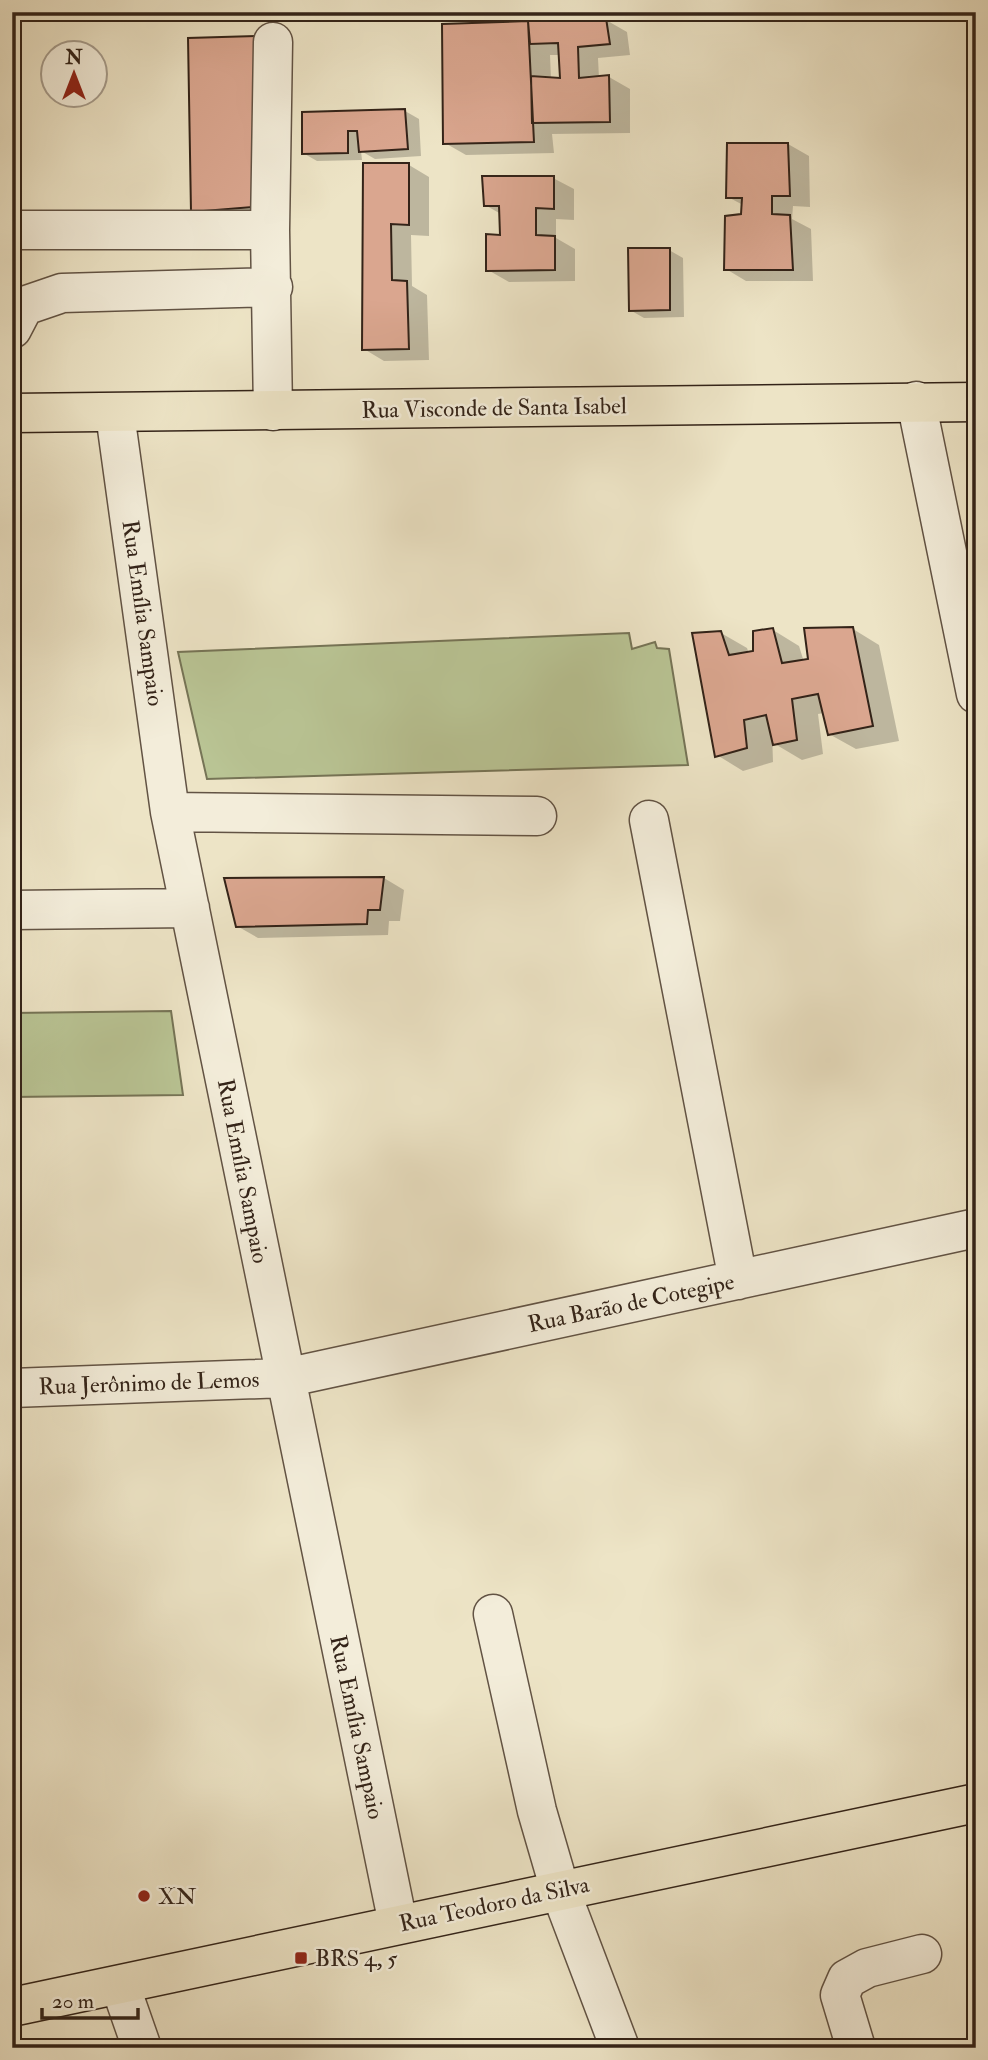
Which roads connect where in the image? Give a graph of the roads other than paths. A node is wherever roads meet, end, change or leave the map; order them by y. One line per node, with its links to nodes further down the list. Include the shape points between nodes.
1 (273, 42): 3 (street)
2 (12, 230): 3 (street)
3 (270, 230): 4 (street)
4 (273, 287): 5 (street, via 62,293 24,306); 8 (street)
5 (12, 329)
6 (916, 401): 7 (main road, Rua Visconde de Santa Isabel); 8 (main road, Rua Visconde de Santa Isabel); 11 (street)
7 (976, 402)
8 (273, 411): 10 (main road, Rua Visconde de Santa Isabel)
9 (12, 413): 10 (main road, Rua Visconde de Santa Isabel)
10 (115, 414): 12 (street, Rua Emília Sampaio)
11 (976, 694)
12 (170, 812): 13 (street); 15 (street, Rua Emília Sampaio)
13 (537, 816)
14 (649, 820): 18 (street)
15 (190, 908): 16 (street); 19 (street, Rua Emília Sampaio)
16 (12, 910)
17 (976, 1228): 18 (street, Rua Barão de Cotegipe)
18 (738, 1280): 19 (street, Rua Barão de Cotegipe)
19 (285, 1378): 20 (street, Rua Jerônimo de Lemos); 24 (street, Rua Emília Sampaio)
20 (12, 1388)
21 (493, 1615): 23 (street, via 537,1811)
22 (976, 1802): 23 (main road, Rua Teodoro da Silva)
23 (560, 1890): 24 (main road, Rua Teodoro da Silva); 29 (street)
24 (398, 1924): 26 (main road, Rua Teodoro da Silva)
25 (922, 1954): 30 (street, via 867,1968 847,1979 840,1995)
26 (120, 1985): 27 (main road, Rua Teodoro da Silva); 28 (street)
27 (12, 2007)
28 (142, 2048)
29 (620, 2048)
30 (856, 2048)

